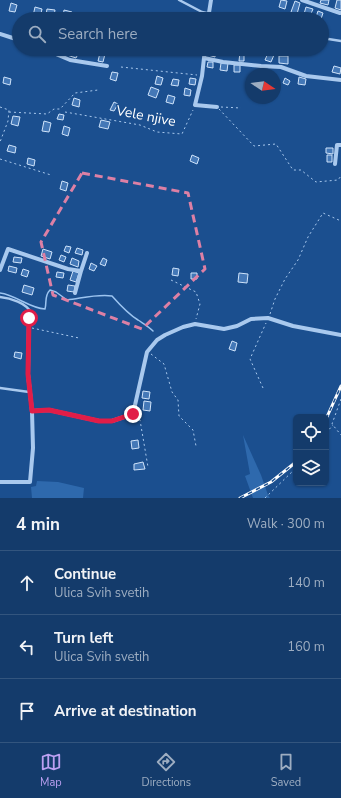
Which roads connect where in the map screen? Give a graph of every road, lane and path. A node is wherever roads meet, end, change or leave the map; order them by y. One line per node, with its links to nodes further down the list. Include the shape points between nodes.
1 (179, 0): 4 (lane)
2 (211, 0): 5 (street)
3 (302, 0): 6 (street)
4 (202, 12)
5 (208, 12)
6 (340, 13)
7 (0, 34): 8 (street)
8 (12, 38)
9 (329, 39): 10 (lane)
10 (341, 41)
11 (61, 56): 13 (street)
12 (204, 58): 15 (street, Vele njive); 16 (street, via 281,67 306,76)
13 (107, 66)
14 (121, 67): 15 (path)
15 (202, 76): 18 (street, Vele njive)
16 (341, 80)
17 (98, 90): 22 (path, via 76,93 60,109 54,109 47,114)
18 (195, 105): 20 (street); 23 (path, Vele njive, via 182,134 157,132 140,125)
19 (0, 107): 22 (path)
20 (217, 107): 21 (path); 30 (path, via 254,146 276,144 294,170 301,170 316,182)
21 (240, 108)
22 (9, 112): 24 (path)
23 (65, 112)
24 (0, 142)
25 (341, 145): 27 (street, via 337,145)
26 (0, 159): 28 (path)
27 (335, 164)
28 (52, 175)
29 (341, 176): 30 (path)
30 (338, 180): 31 (path)
31 (341, 182)
32 (341, 221): 40 (path, via 323,213 285,279)
33 (87, 253): 35 (street)
34 (0, 270): 35 (street, via 8,249)
35 (81, 272): 37 (street)
36 (171, 280): 41 (path, via 196,292 200,304)
37 (75, 293)
38 (0, 297): 39 (lane, via 11,299 29,310)
39 (29, 318): 42 (street)
40 (268, 318): 41 (street, via 251,319 224,329); 43 (street, via 293,326); 47 (path, via 250,359)
41 (195, 324): 45 (street, via 165,335)
42 (28, 327): 44 (path); 48 (street)
43 (341, 335)
44 (79, 338)
45 (147, 352): 53 (street); 57 (path, via 164,364 172,392 178,400 179,416 193,430)
46 (0, 388): 48 (lane)
47 (263, 388)
48 (29, 392): 52 (street)
49 (341, 399): 50 (path)
50 (337, 407): 51 (path); 54 (path)
51 (341, 408)
52 (32, 411): 53 (street, via 49,410 99,421 112,421); 60 (street, via 33,448 30,482)
53 (133, 414): 58 (path, via 140,420)
54 (333, 425): 55 (path); 56 (path)
55 (329, 430)
56 (341, 435)
57 (196, 446)
58 (148, 467)
59 (293, 471): 61 (path)
60 (0, 482)
61 (265, 498)

